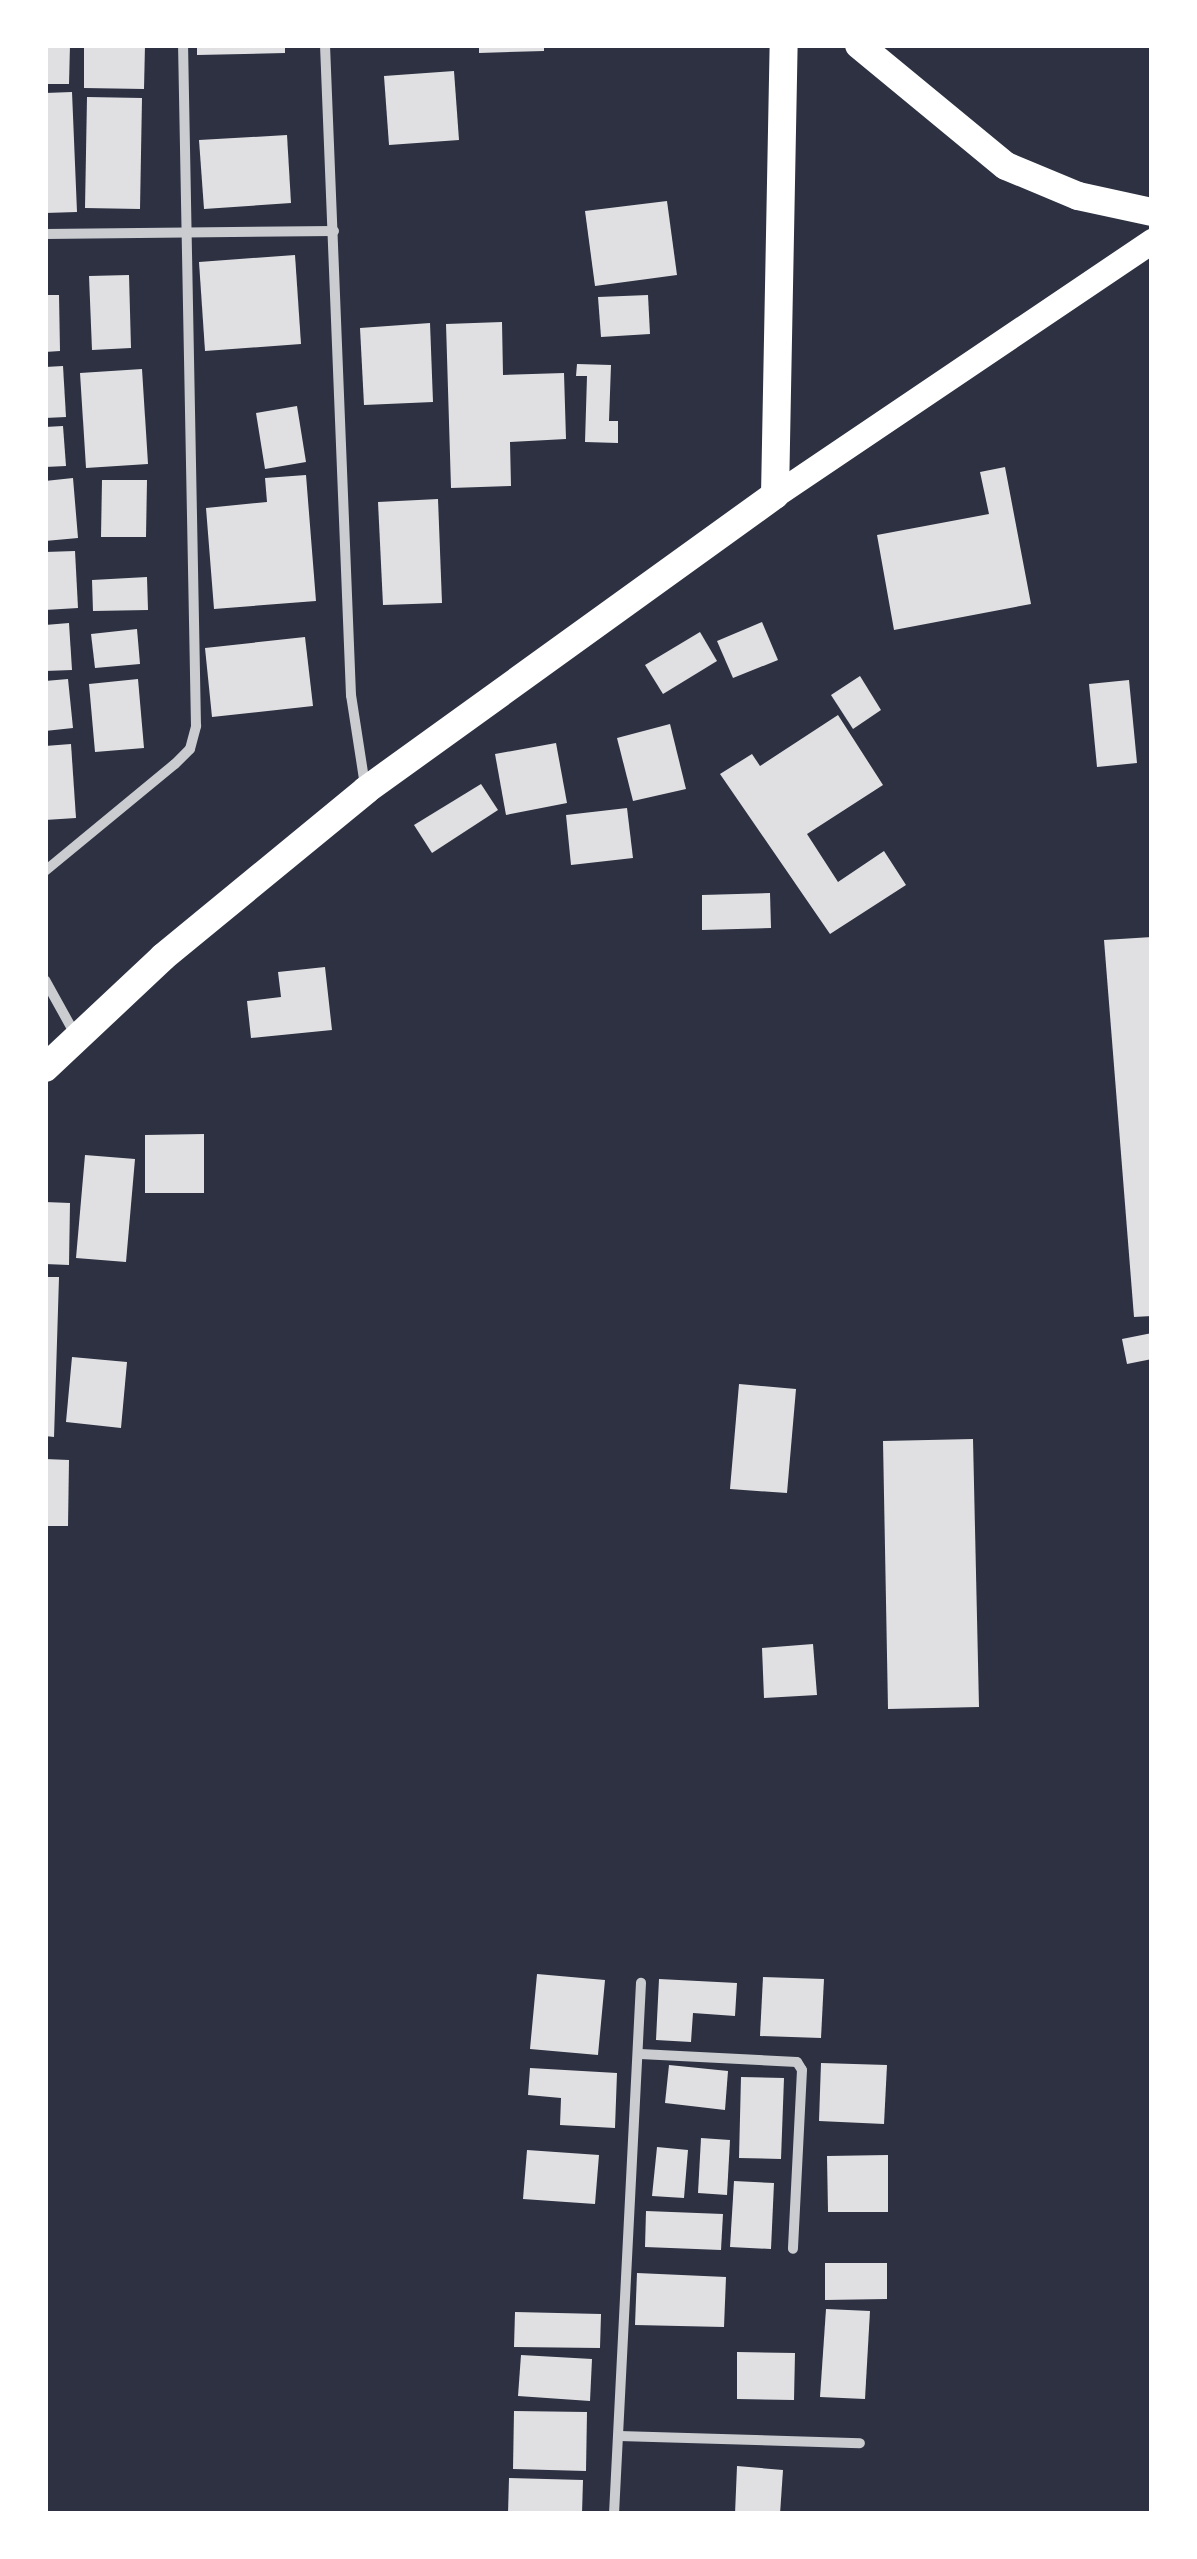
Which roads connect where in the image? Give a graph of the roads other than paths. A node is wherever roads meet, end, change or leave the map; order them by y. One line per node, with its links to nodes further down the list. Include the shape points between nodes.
1 (183, 45): 6 (street)
2 (325, 45): 7 (street)
3 (784, 45): 10 (highway)
4 (858, 45): 5 (highway, via 1006,166)
5 (1152, 212)
6 (184, 231): 7 (street); 8 (street); 12 (street, via 196,726 190,749 175,764)
7 (334, 232): 11 (street, via 351,695)
8 (45, 234)
9 (1152, 242): 10 (main road)
10 (775, 495): 11 (highway)
11 (366, 790): 14 (highway)
12 (45, 871)
13 (45, 980): 14 (street)
14 (72, 1028): 15 (highway)
15 (45, 1068)
16 (641, 1982): 17 (street)
17 (640, 2054): 18 (street, via 797,2062 802,2070); 19 (street)
18 (793, 2249)
19 (619, 2436): 20 (street); 21 (street)
20 (860, 2442)
21 (614, 2514)

